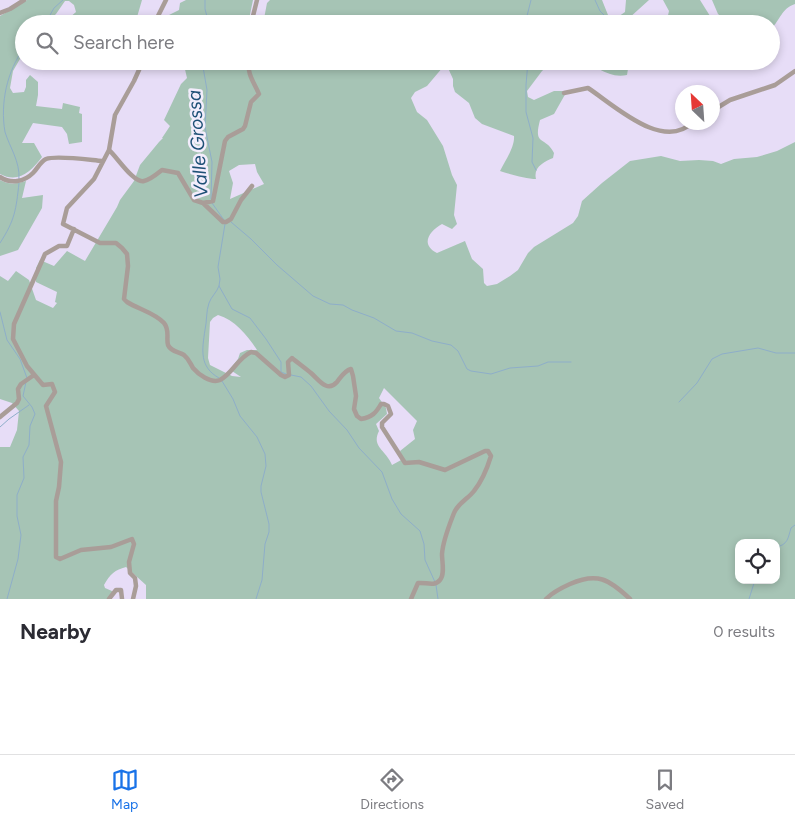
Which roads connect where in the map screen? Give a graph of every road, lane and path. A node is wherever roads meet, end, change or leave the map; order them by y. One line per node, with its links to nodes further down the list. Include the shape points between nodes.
1 (24, 0): 4 (street)
2 (166, 0): 5 (street)
3 (256, 0): 6 (street)
4 (0, 13)
5 (158, 15)
6 (253, 15)
7 (139, 70): 13 (street, via 115,115)
8 (249, 70): 17 (street, via 259,94 251,102 246,126 225,141 213,201)
9 (795, 71): 11 (street, via 775,85)
10 (564, 94): 12 (street, via 588,88 651,129)
11 (720, 106)
12 (683, 130)
13 (109, 150): 14 (street); 17 (street, via 129,174 141,182 162,170 178,172 194,200)
14 (102, 160): 15 (street, via 49,158 24,180 15,182); 18 (street, via 94,179 67,208 62,224)
15 (0, 178)
16 (252, 186): 17 (street, via 226,222 220,221)
17 (203, 203)
18 (74, 230): 19 (street, via 67,246 59,246 45,254 14,324 13,339); 24 (street, via 100,243 116,243 122,248 127,254 128,266 124,299 165,324 171,349 184,355 206,378 219,381 251,352 285,377 289,375 288,362 292,358 328,387 351,369 357,416 366,418 376,414 381,404 388,406 390,414 382,427 405,463 419,462 445,470 488,451 491,456 486,471 473,492 455,511 443,547 442,576 433,584 418,584)
19 (34, 375): 20 (street, via 21,384 17,403); 23 (street, via 43,384 52,384 55,392 46,406 60,462 56,558 81,550 111,548 132,539 134,544 129,562 136,586)
20 (0, 417)
21 (110, 599): 22 (street, via 116,590 122,592)
22 (122, 599)
23 (133, 599)
24 (411, 599)
25 (546, 599): 26 (street, via 562,587 590,577 611,582)
26 (630, 599)

